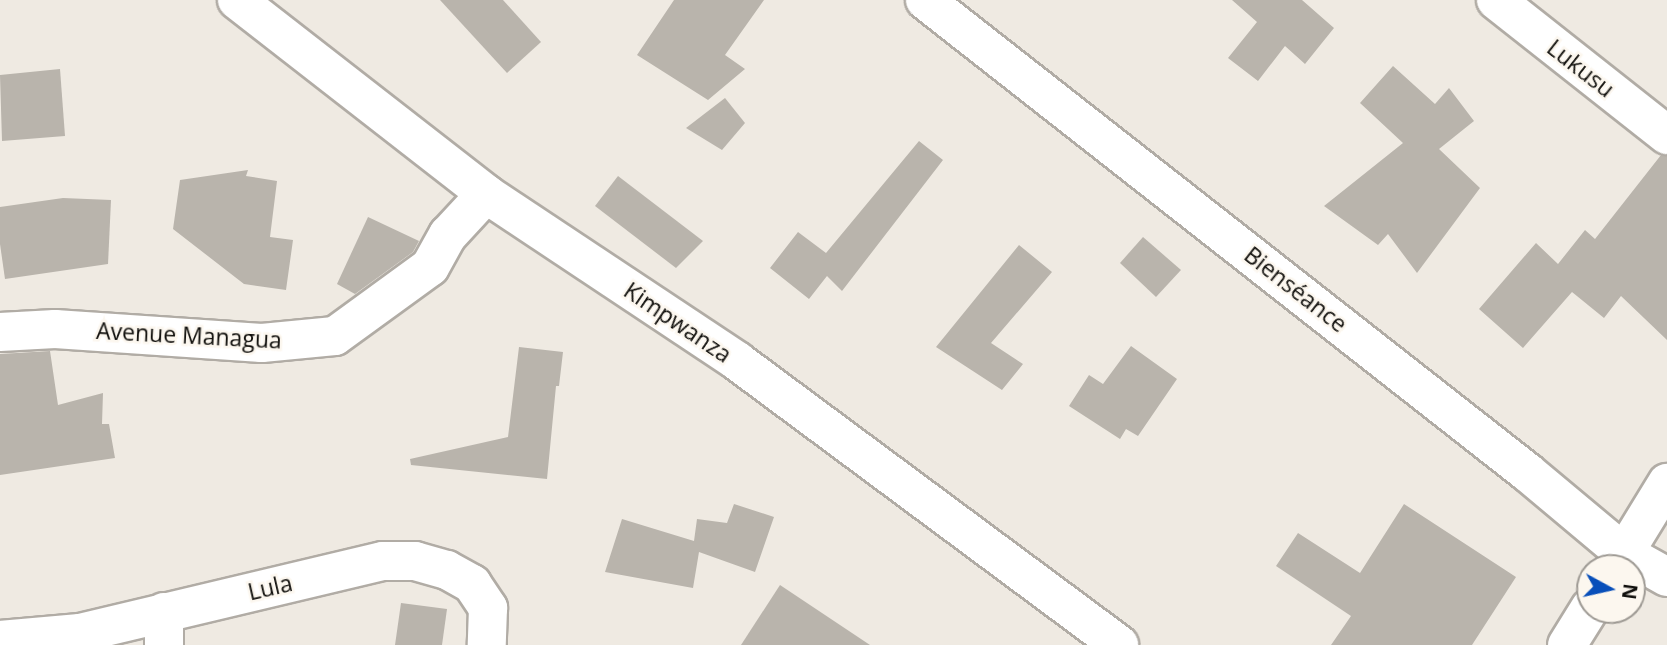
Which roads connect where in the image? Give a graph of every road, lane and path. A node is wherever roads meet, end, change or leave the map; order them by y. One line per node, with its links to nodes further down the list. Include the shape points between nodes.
1 (237, 0): 5 (street, Kimpwanza)
2 (925, 0): 8 (street, Bienséance, via 1516,463)
3 (1496, 0): 4 (street, Lukusu)
4 (1667, 135)
5 (486, 194): 6 (street, Avenue Managua, via 448,235 430,267 335,336 262,343 55,329); 16 (street, Kimpwanza, via 737,361)
6 (0, 332)
7 (1667, 483): 9 (street)
8 (1614, 554)
9 (1624, 554)
10 (1646, 569): 11 (street, Bienséance)
11 (1667, 576)
12 (1580, 624): 17 (street)
13 (164, 629): 14 (street, Lula); 15 (street, Lula, via 383,561 415,561 447,570 472,584 488,608)
14 (0, 640)
15 (487, 645)
16 (1119, 645)
17 (1567, 645)

